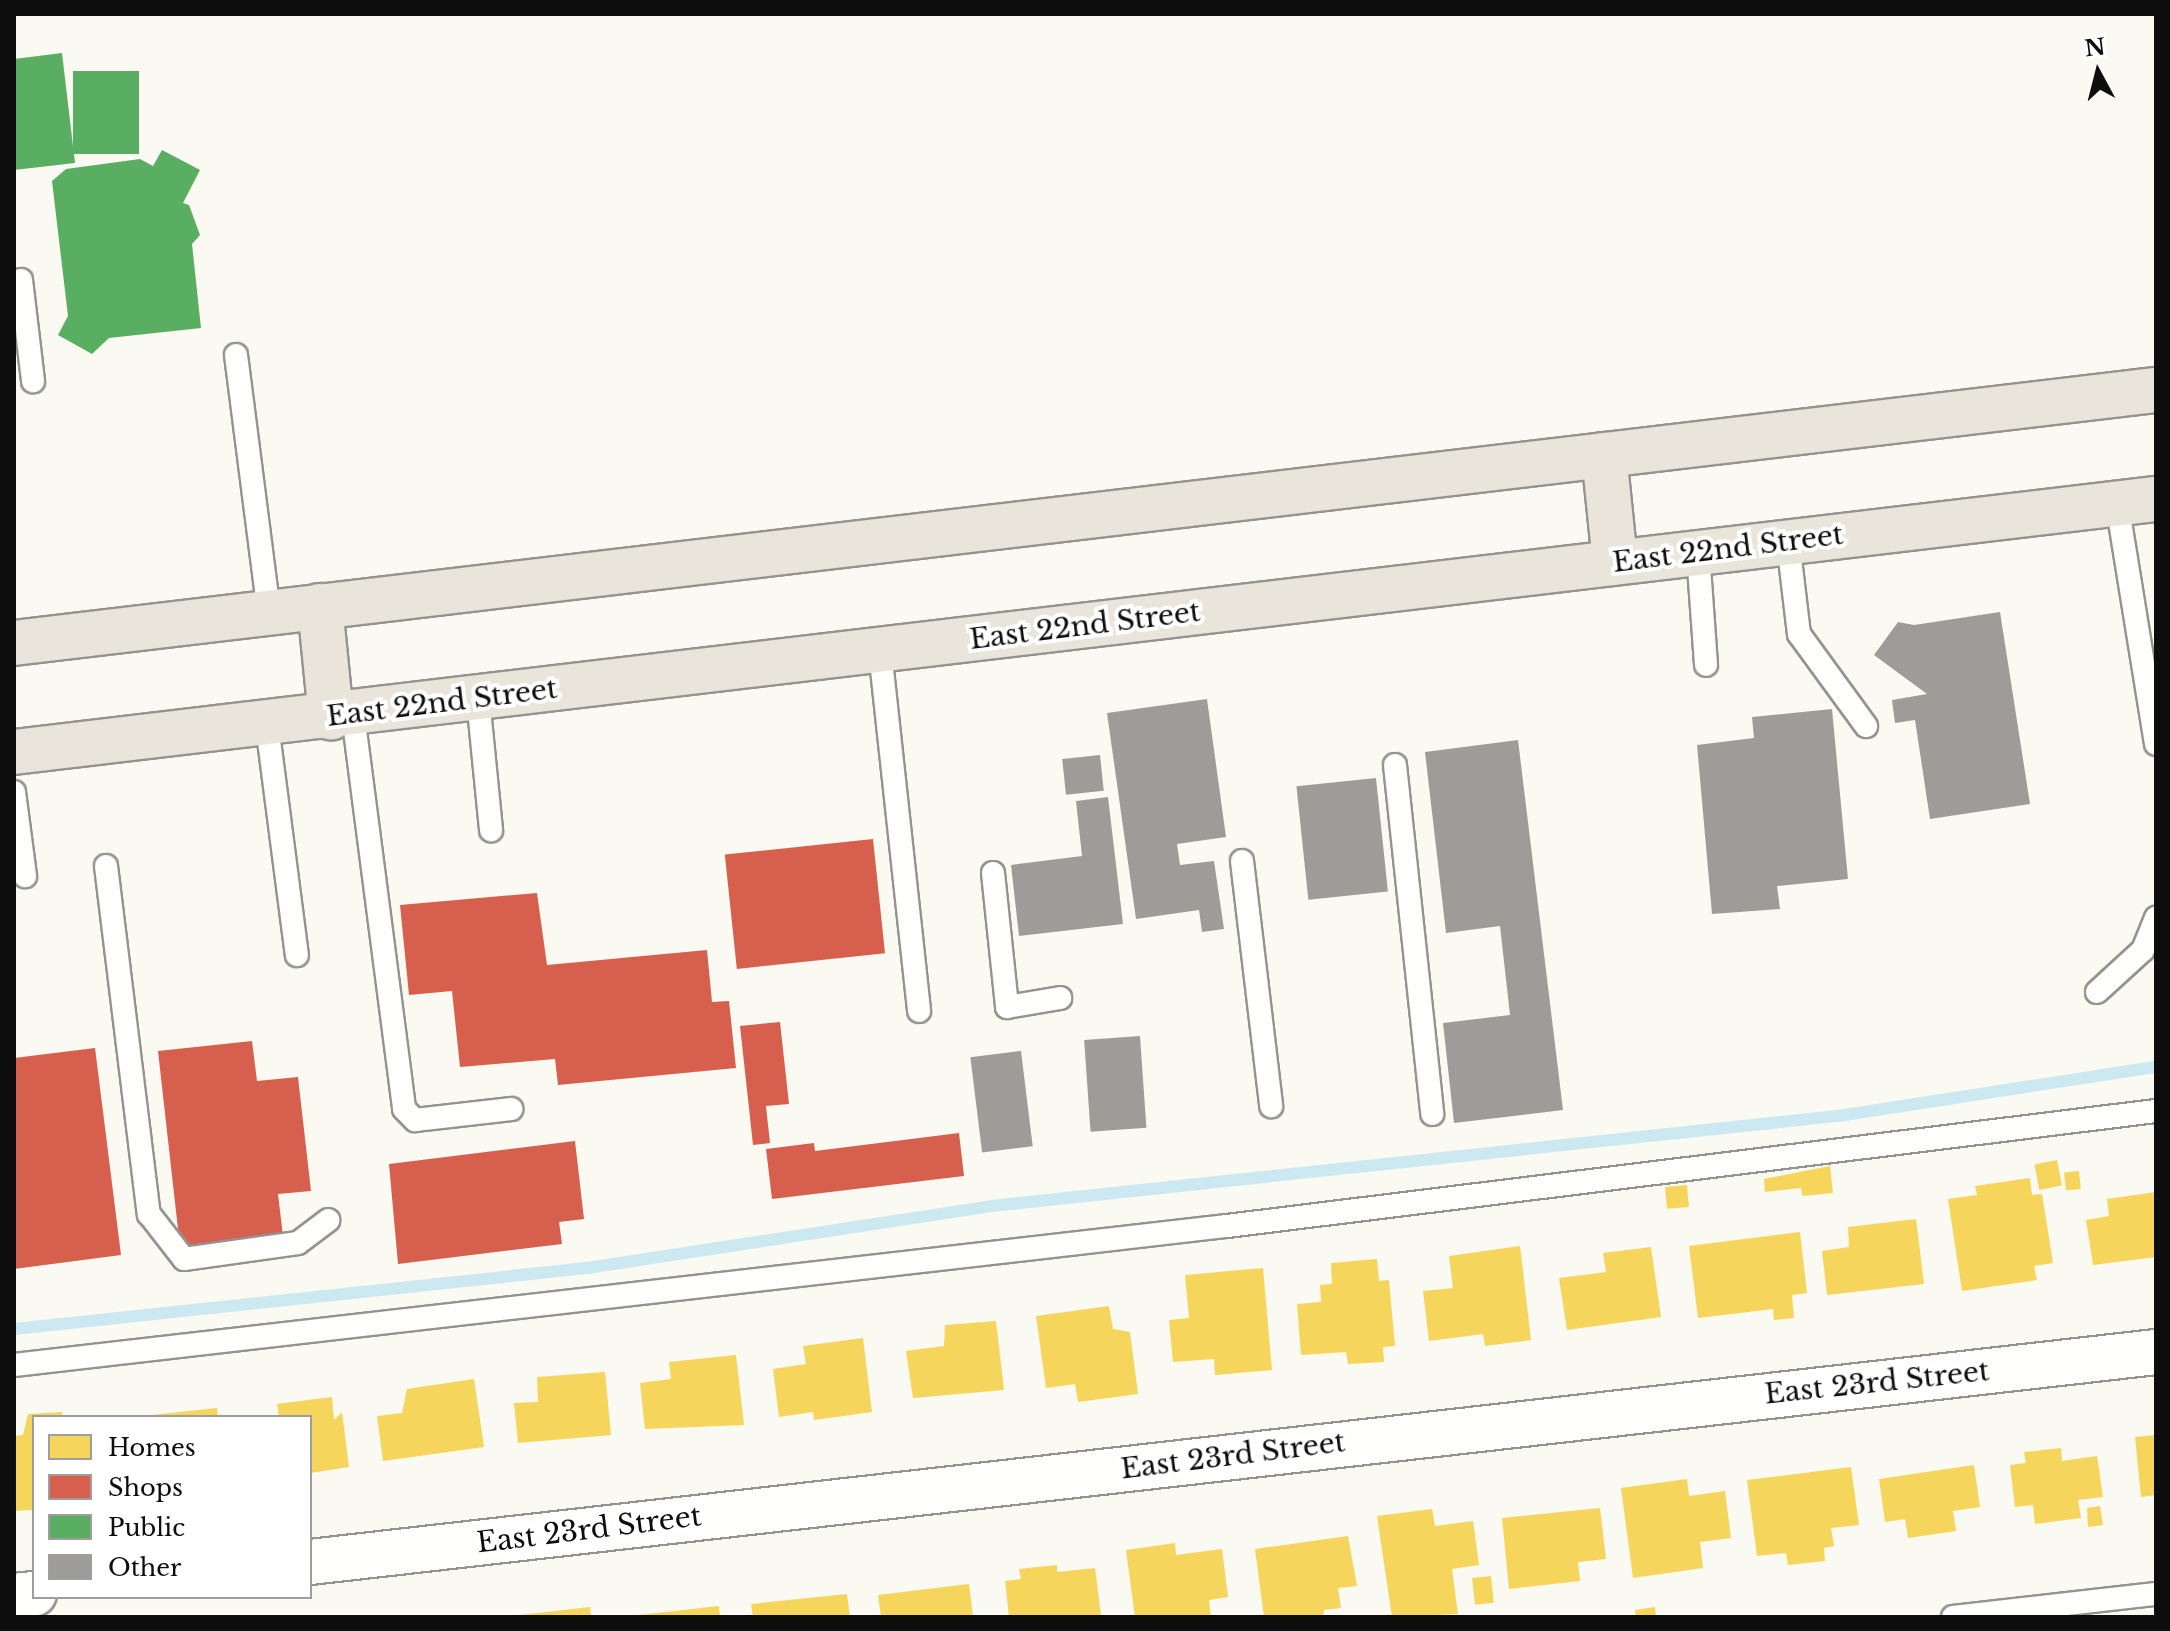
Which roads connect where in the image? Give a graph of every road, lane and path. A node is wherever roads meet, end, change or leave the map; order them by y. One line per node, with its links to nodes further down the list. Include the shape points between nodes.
1 (21, 280): 3 (lane)
2 (236, 355): 11 (lane)
3 (33, 381)
4 (2156, 390): 5 (main road)
5 (1604, 455): 9 (main road); 10 (main road)
6 (2136, 501): 7 (main road, East 22nd Street); 19 (lane)
7 (1788, 542): 8 (main road, East 22nd Street); 18 (lane, via 1799,634)
8 (1698, 553): 9 (main road, East 22nd Street); 14 (lane)
9 (1615, 562): 13 (main road, East 22nd Street)
10 (320, 606): 11 (main road); 16 (main road)
11 (269, 612): 12 (main road)
12 (14, 643)
13 (880, 651): 15 (main road, East 22nd Street); 32 (lane)
14 (1706, 665)
15 (478, 699): 16 (main road, East 22nd Street); 23 (lane)
16 (342, 716): 17 (main road, East 22nd Street); 34 (lane, via 404,1109 415,1120)
17 (267, 725): 20 (main road, East 22nd Street); 29 (lane)
18 (1866, 726)
19 (2156, 744)
20 (14, 752)
21 (1395, 765): 36 (lane)
22 (14, 792): 27 (lane)
23 (491, 830)
24 (1242, 861): 33 (lane)
25 (106, 866): 37 (lane, via 149,1214 184,1259 298,1243)
26 (993, 873): 31 (lane, via 1007,1007)
27 (25, 876)
28 (2156, 917): 30 (lane, via 2143,950)
29 (297, 955)
30 (2097, 992)
31 (1060, 998)
32 (919, 1011)
33 (1271, 1106)
34 (511, 1109)
35 (2156, 1111): 39 (lane, via 1227,1226)
36 (1432, 1114)
37 (328, 1220)
38 (2156, 1352): 40 (street, East 23rd Street)
39 (14, 1365)
40 (312, 1562)
41 (2156, 1594): 42 (lane)
42 (1953, 1617)

